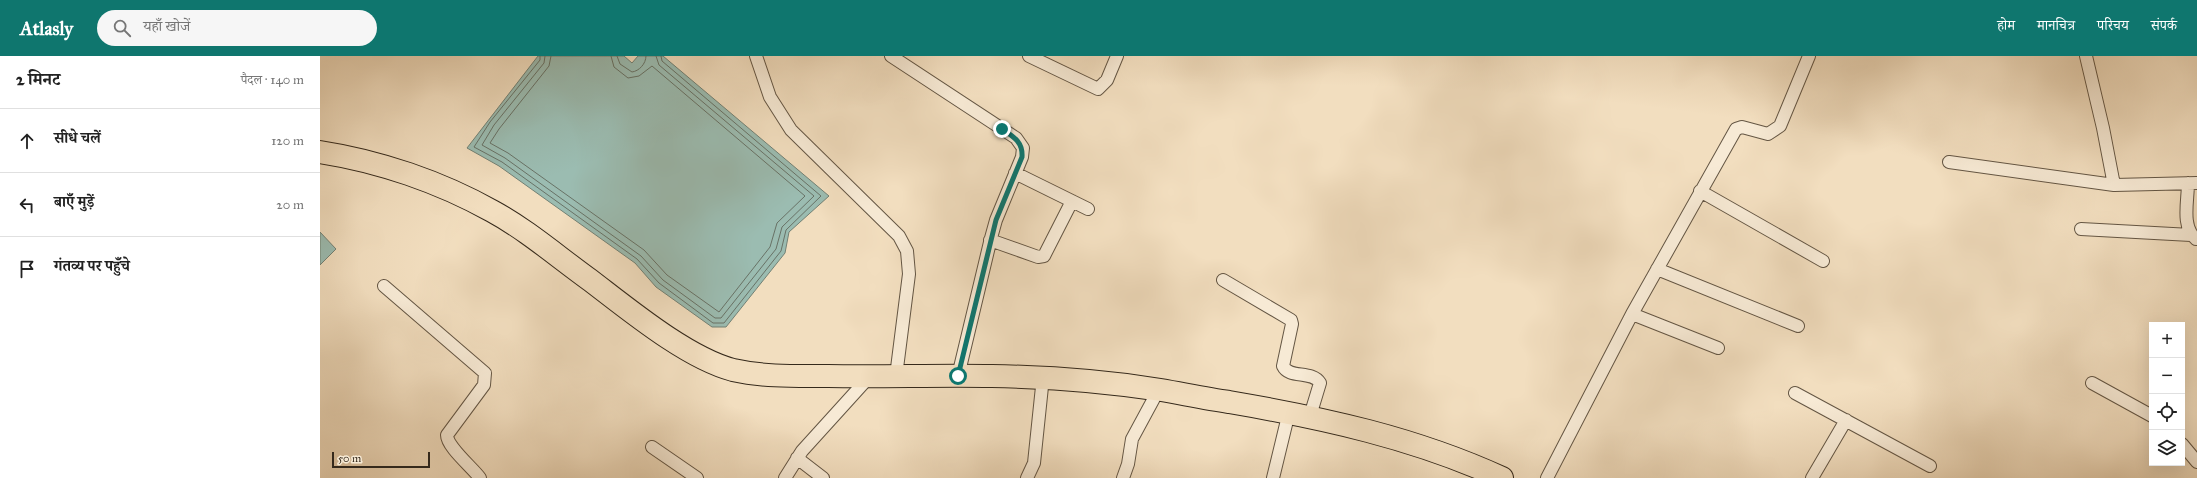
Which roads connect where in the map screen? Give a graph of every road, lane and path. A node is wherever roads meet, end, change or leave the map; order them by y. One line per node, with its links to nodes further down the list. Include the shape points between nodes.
1 (891, 56): 9 (street, via 1016,138 1023,148)
2 (1029, 56): 3 (street, via 1098,89 1107,80)
3 (1117, 56)
4 (1809, 56): 12 (street, via 1780,126 1768,134 1742,126 1736,129)
5 (2086, 56): 11 (street)
6 (759, 57): 26 (street, via 770,97 791,130 899,236 907,250 909,274)
7 (320, 152): 25 (highway, via 347,156 405,173 451,191 493,212 535,239 633,313 695,354 716,364 751,374)
8 (1949, 162): 11 (street)
9 (1016, 173): 13 (street); 17 (street)
10 (2193, 183): 11 (street); 16 (street, via 2187,227)
11 (2114, 185)
12 (1700, 191): 18 (street); 19 (street)
13 (1072, 201): 14 (street); 17 (street, via 1044,256 1038,258)
14 (1088, 209)
15 (2081, 229): 16 (street)
16 (2194, 238)
17 (990, 240): 27 (street)
18 (1823, 261)
19 (1657, 269): 22 (street); 23 (street)
20 (1223, 280): 32 (street, via 1291,320 1283,366 1289,372 1314,377 1320,383)
21 (384, 286): 40 (street, via 485,373 484,385 447,435 452,447)
22 (1632, 314): 24 (street); 48 (street)
23 (1798, 326)
24 (1718, 348)
25 (870, 376): 26 (highway); 37 (street)
26 (896, 376): 27 (highway)
27 (958, 376): 28 (highway)
28 (1044, 377): 30 (highway); 44 (street, via 1034,463)
29 (2092, 383): 33 (street)
30 (1159, 390): 32 (highway); 45 (street, via 1132,439)
31 (1796, 393): 34 (street)
32 (1299, 414): 46 (street); 47 (highway, via 1398,439 1470,463)
33 (2149, 414)
34 (1846, 420): 39 (street); 49 (street)
35 (652, 447): 41 (street)
36 (2185, 448): 38 (street)
37 (797, 458): 42 (street); 43 (street)
38 (2197, 462)
39 (1930, 466)
40 (480, 478)
41 (698, 478)
42 (785, 478)
43 (823, 478)
44 (1027, 478)
45 (1123, 478)
46 (1273, 478)
47 (1502, 478)
48 (1547, 478)
49 (1812, 478)

